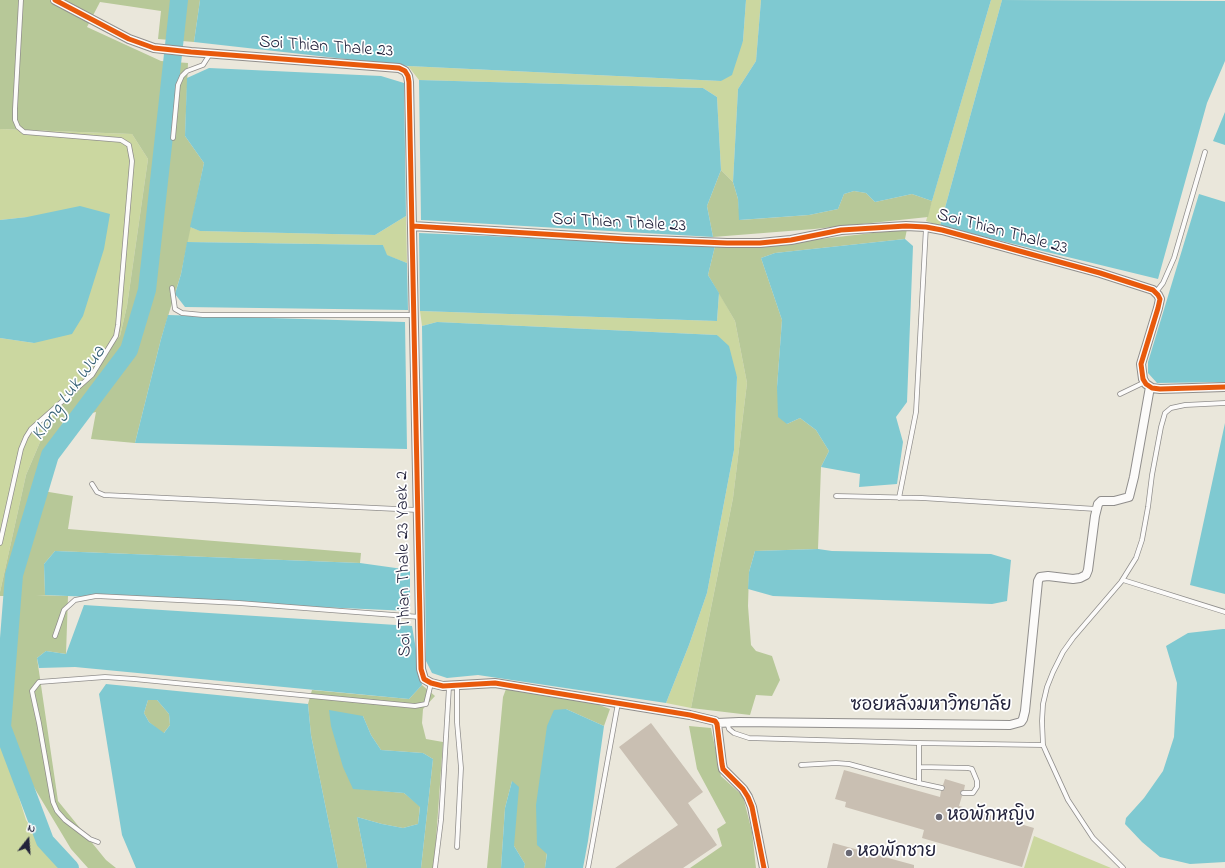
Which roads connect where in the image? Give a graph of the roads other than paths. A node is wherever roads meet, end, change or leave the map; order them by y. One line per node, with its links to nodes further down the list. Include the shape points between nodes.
1 (21, 0): 20 (lane, via 15,109 18,126 24,132 121,140 129,145 132,160 116,336 92,375 26,437 21,449)
2 (55, 0): 3 (street, Soi Thian Thale 23, via 129,39 154,48)
3 (210, 54): 4 (lane, via 203,65 182,76 178,85); 6 (street, Soi Thian Thale 23, via 403,69 409,82)
4 (173, 138)
5 (1205, 152): 9 (lane, via 1174,258 1164,284)
6 (412, 226): 7 (street, Soi Thian Thale 23, via 626,240 727,243 791,240 841,230); 10 (street, Soi Thian Thale 23 Yaek 2)
7 (926, 227): 9 (street, Soi Thian Thale 23, via 1100,273); 17 (lane, via 916,412)
8 (172, 288): 10 (lane, via 175,309 182,313)
9 (1156, 292): 11 (street, via 1160,299 1141,364)
10 (414, 315): 19 (street, Soi Thian Thale 23 Yaek 2)
11 (1147, 385): 12 (street, via 1160,389); 13 (lane); 18 (street, via 1129,497 1100,501)
12 (1225, 387)
13 (1120, 394)
14 (1225, 403): 21 (lane, via 1185,405 1171,408 1165,413 1142,540 1136,558)
15 (92, 484): 19 (lane, via 97,492 104,495)
16 (836, 496): 17 (lane)
17 (899, 498): 18 (lane)
18 (1096, 509): 29 (street, ซอยหลังมหาวิทยาลัย, via 1086,575 1073,579 1040,577 1038,581 1025,711 1021,722 1010,725)
19 (418, 510): 23 (street, Soi Thian Thale 23 Yaek 2)
20 (0, 544)
21 (1123, 580): 22 (lane); 31 (lane, via 1073,638 1053,672 1044,704)
22 (1225, 612)
23 (420, 617): 24 (lane, via 239,603 96,596 75,600 64,610); 25 (street, Soi Thian Thale 23 Yaek 2, via 421,670 424,679)
24 (55, 636)
25 (431, 683): 26 (street); 37 (lane, via 426,704 415,706 127,679 39,682 32,691 32,696 53,802 65,820)
26 (453, 686): 27 (street, via 495,684); 38 (lane, via 461,768); 39 (lane)
27 (618, 703): 28 (street, ซอยหลังมหาวิทยาลัย, via 690,714); 40 (lane)
28 (714, 721): 29 (street, ซอยหลังมหาวิทยาลัย); 41 (street, via 723,769 743,789 752,807)
29 (727, 722): 30 (lane, via 729,730 749,738)
30 (919, 743): 31 (lane); 33 (lane)
31 (1043, 745): 42 (lane, via 1068,800 1093,838)
32 (801, 765): 34 (lane, via 849,764)
33 (918, 767): 34 (lane); 36 (lane, via 972,769 977,787 973,793)
34 (919, 783): 35 (lane)
35 (942, 788)
36 (963, 793)
37 (98, 842)
38 (457, 847)
39 (435, 868)
40 (588, 868)
41 (764, 868)
42 (1123, 868)

